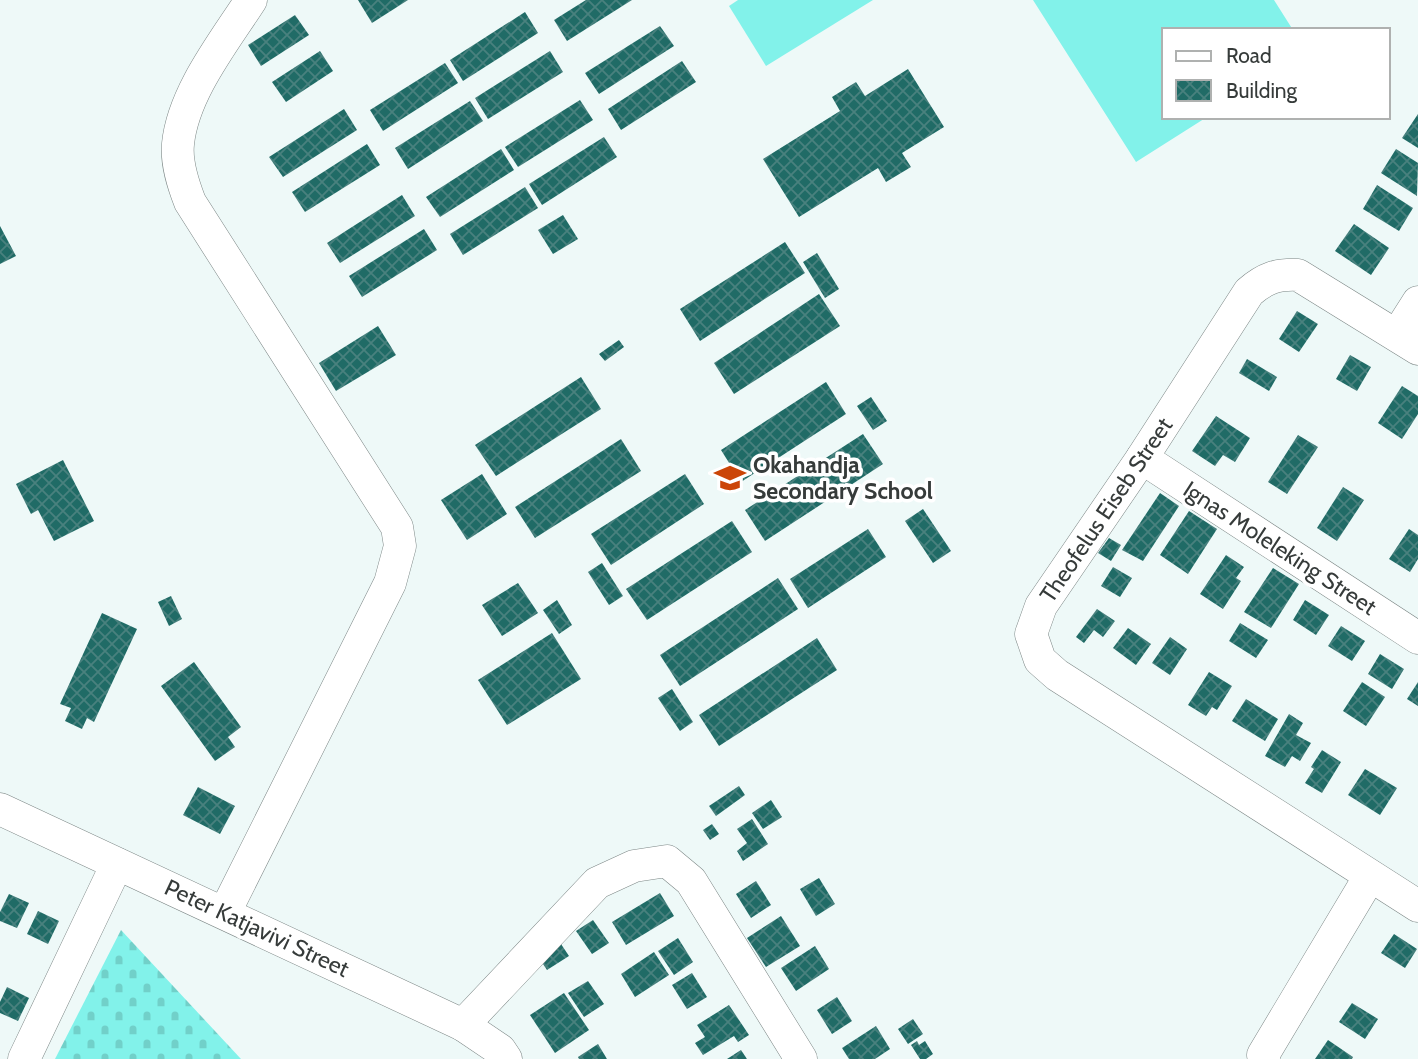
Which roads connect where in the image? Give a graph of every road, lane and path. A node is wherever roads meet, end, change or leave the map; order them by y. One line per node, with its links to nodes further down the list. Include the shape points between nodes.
1 (251, 0): 10 (street, via 191,92 177,145 182,180 190,202 397,527 400,546 390,583)
2 (1418, 302): 3 (street)
3 (1408, 342): 4 (street, Theofelus Eiseb Street, via 1298,275 1263,280 1249,292)
4 (1142, 458): 5 (street, Ignas Moleleking Street); 8 (street, Theofelus Eiseb Street, via 1041,606 1031,634 1040,660 1056,675)
5 (1418, 638)
6 (0, 809): 7 (street, Peter Katjavivi Street)
7 (117, 864): 10 (street, Peter Katjavivi Street); 13 (street)
8 (1370, 876): 9 (street, Theofelus Eiseb Street); 12 (street)
9 (1418, 906)
10 (225, 912): 11 (street, Peter Katjavivi Street)
11 (463, 1025): 14 (street, Peter Katjavivi Street); 15 (street, via 597,883 634,866 667,861 691,881)
12 (1262, 1058)
13 (24, 1059)
14 (506, 1059)
15 (801, 1059)

